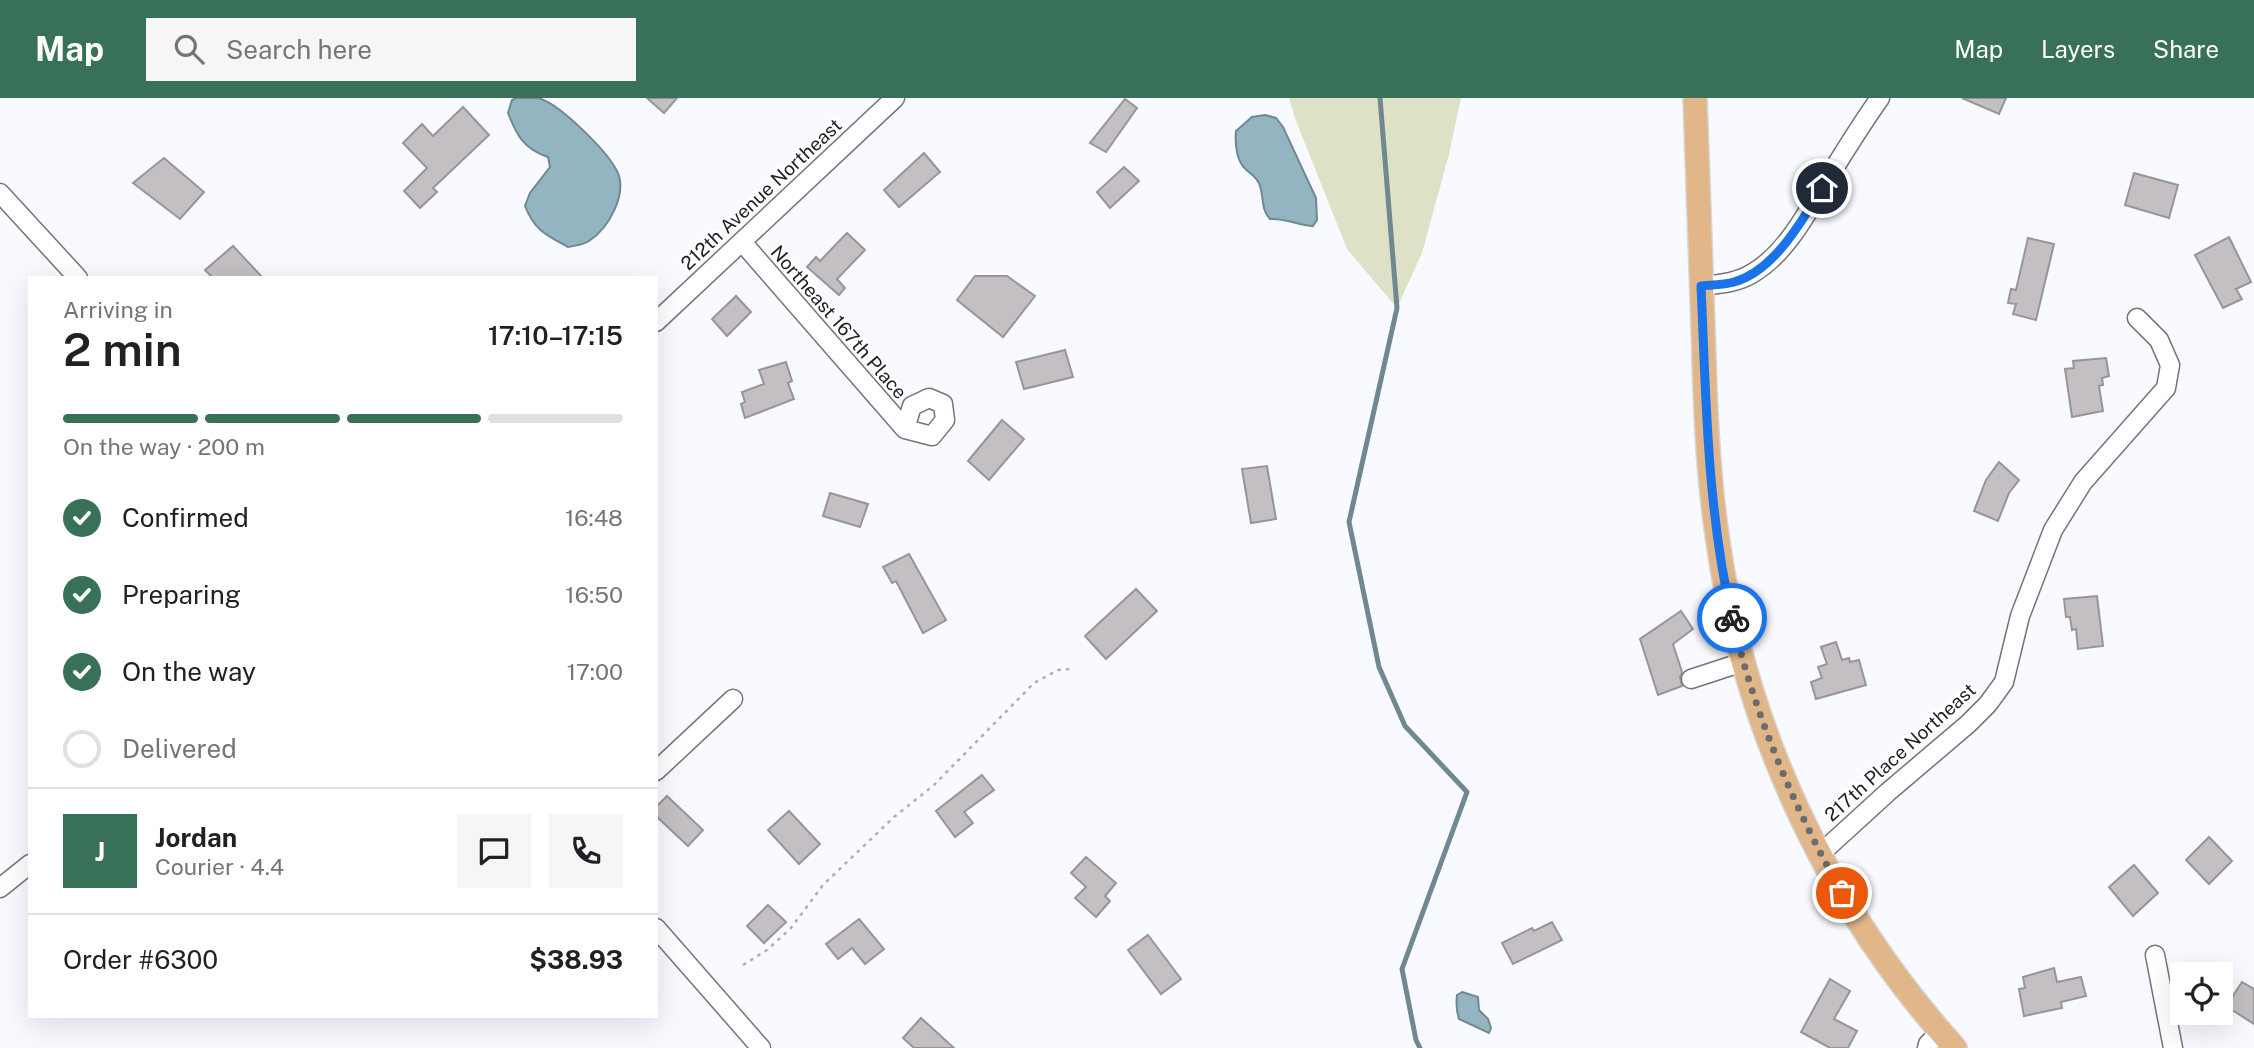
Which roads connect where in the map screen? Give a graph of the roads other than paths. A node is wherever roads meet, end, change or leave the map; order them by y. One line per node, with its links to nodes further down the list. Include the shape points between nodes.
1 (895, 98): 5 (street, 212th Avenue Northeast)
2 (1695, 98): 7 (main road)
3 (1880, 98): 7 (street, via 1797,229 1777,252 1755,272 1734,282)
4 (3, 201): 6 (street)
5 (742, 242): 9 (street, 212th Avenue Northeast); 10 (street, Northeast 167th Place)
6 (76, 276)
7 (1701, 286): 11 (main road, via 1713,506)
8 (2137, 317): 15 (street, 217th Place Northeast, via 2159,340 2170,365 2166,388 2083,482 2053,530 2020,616 2004,682 1968,724)
9 (658, 319)
10 (905, 429)
11 (1743, 662): 12 (street); 15 (main road, via 1776,761)
12 (1691, 679)
13 (733, 699): 14 (street)
14 (658, 769)
15 (1820, 854): 20 (main road, via 1865,932)
16 (28, 866): 17 (street)
17 (0, 888)
18 (658, 930): 21 (street)
19 (2155, 955): 22 (street)
20 (1941, 1043)
21 (761, 1048)
22 (2173, 1048)

